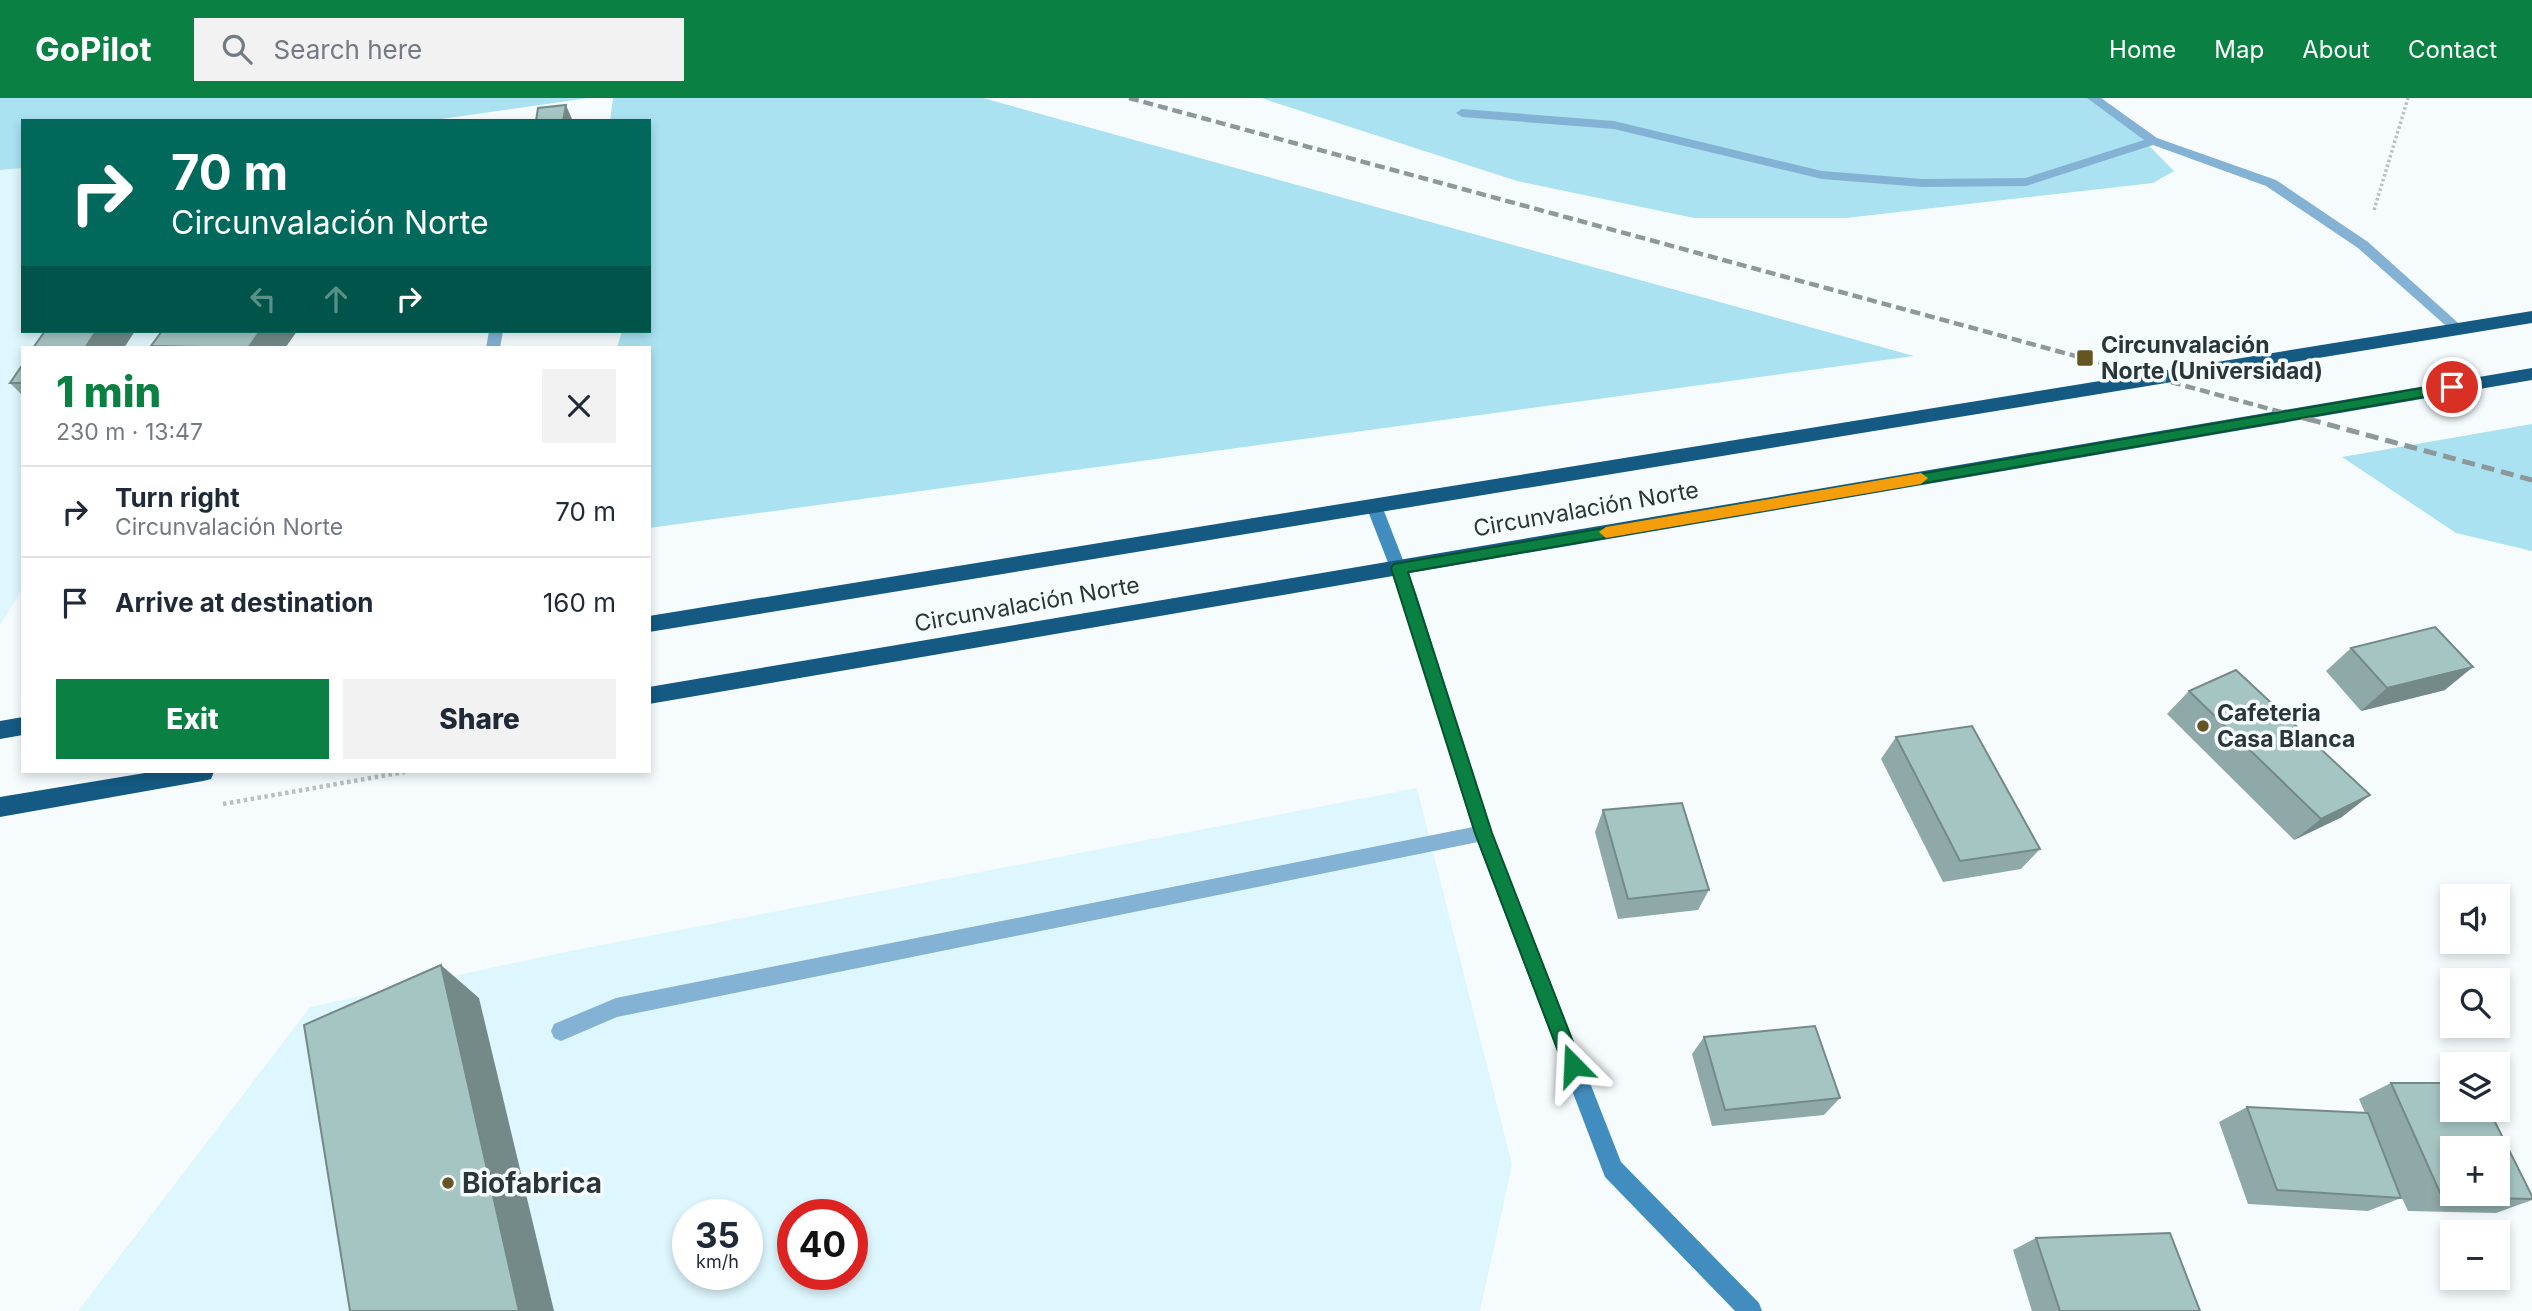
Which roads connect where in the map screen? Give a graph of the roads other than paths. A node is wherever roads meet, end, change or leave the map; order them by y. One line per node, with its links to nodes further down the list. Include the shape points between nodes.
1 (2093, 98): 3 (lane)
2 (1462, 113): 3 (lane, via 1614,125 1822,175 1922,183 2026,182)
3 (2153, 141): 5 (lane, via 2271,183 2363,245)
4 (2532, 317): 5 (highway, Circunvalación Norte)
5 (2458, 329): 7 (highway, Circunvalación Norte)
6 (2532, 374): 8 (highway, Circunvalación Norte)
7 (1374, 506): 8 (street); 9 (highway, Circunvalación Norte)
8 (1399, 568): 10 (highway, Circunvalación Norte); 15 (street)
9 (651, 624)
10 (651, 696)
11 (21, 726): 12 (highway)
12 (0, 730)
13 (197, 773): 14 (highway)
14 (0, 807)
15 (1483, 833): 16 (lane, via 616,1008); 17 (street, via 1613,1168)
16 (561, 1031)
17 (1751, 1311)

